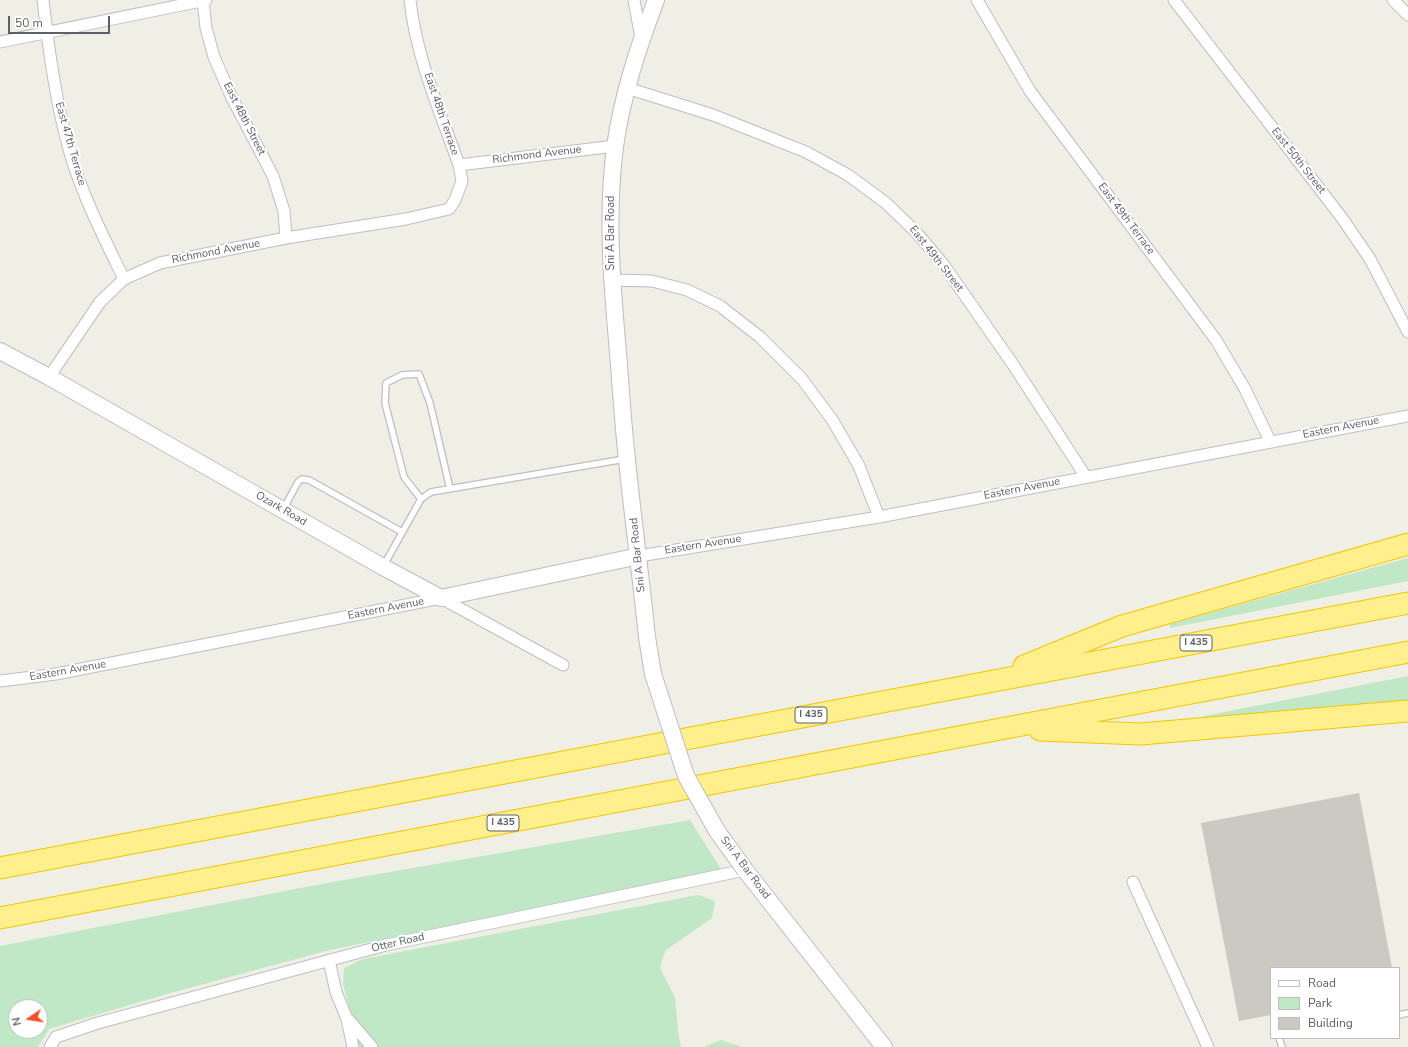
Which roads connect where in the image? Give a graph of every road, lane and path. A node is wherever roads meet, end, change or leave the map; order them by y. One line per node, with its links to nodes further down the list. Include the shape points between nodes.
1 (42, 0): 10 (street, East 47th Terrace)
2 (204, 0): 10 (street); 17 (street, East 48th Street, via 206,28 214,57 273,176 284,211)
3 (410, 0): 15 (street, East 48th Terrace, via 422,61)
4 (634, 0): 11 (street)
5 (656, 0): 11 (street, Sni A Bar Road)
6 (977, 0): 24 (street, East 49th Terrace, via 1030,91 1216,340 1245,389)
7 (1174, 0): 20 (street, East 50th Street, via 1342,218 1370,259)
8 (1393, 0): 9 (street)
9 (1408, 15)
10 (46, 32): 12 (street); 18 (street, East 47th Terrace, via 55,93 70,154 92,214)
11 (641, 39): 13 (street, Sni A Bar Road)
12 (0, 42)
13 (627, 88): 14 (street, Sni A Bar Road); 26 (street, East 49th Street, via 713,115 806,152 848,174 886,203 916,232 943,264 1012,363)
14 (616, 146): 15 (street, Richmond Avenue); 19 (street, Sni A Bar Road, via 610,210)
15 (459, 165): 16 (street, East 48th Terrace, via 462,181 455,200 449,209)
16 (433, 213): 17 (street, Richmond Avenue)
17 (286, 238): 18 (street, Richmond Avenue, via 160,263)
18 (124, 279): 22 (street, Richmond Avenue, via 100,302)
19 (611, 280): 25 (street, Sni A Bar Road); 30 (street, via 652,281 687,290 720,306 760,337 802,379 833,421 859,466)
20 (1408, 332)
21 (0, 351): 22 (street, Ozark Road)
22 (50, 377): 29 (street, Ozark Road)
23 (1408, 416): 24 (street, Eastern Avenue)
24 (1270, 441): 26 (street, Eastern Avenue)
25 (626, 459): 27 (lane); 33 (street, Sni A Bar Road)
26 (1086, 477): 30 (street, Eastern Avenue)
27 (450, 489): 28 (lane, via 431,492); 28 (lane, via 430,403 419,374 402,375 386,383 385,403 404,477)
28 (421, 499): 31 (lane)
29 (284, 510): 31 (lane, via 298,482 302,479 309,480); 34 (street, Ozark Road)
30 (879, 517): 33 (street, Eastern Avenue)
31 (402, 532): 34 (lane)
32 (1408, 544): 40 (highway, via 1122,626)
33 (638, 556): 35 (street, Eastern Avenue); 44 (street, Sni A Bar Road, bridge, via 653,674 686,776 717,831)
34 (383, 567): 35 (street, Ozark Road)
35 (441, 598): 38 (street, Ozark Road); 39 (street, Eastern Avenue, via 56,674)
36 (1408, 603): 40 (highway, I 435)
37 (1408, 652): 42 (highway, I 435)
38 (562, 665)
39 (0, 681)
40 (984, 683): 43 (highway, I 435)
41 (1408, 711): 42 (highway, via 1141,734)
42 (1006, 728): 46 (highway, I 435)
43 (0, 868)
44 (745, 870): 47 (street, Otter Road, via 386,945); 52 (street, Sni A Bar Road)
45 (1133, 882): 53 (street)
46 (0, 918)
47 (329, 960): 48 (street, via 336,992); 49 (street, Otter Road, via 98,1023 56,1037)
48 (348, 1019): 50 (street); 51 (street)
49 (50, 1047)
50 (353, 1047)
51 (372, 1047)
52 (884, 1047)
53 (1208, 1047)

